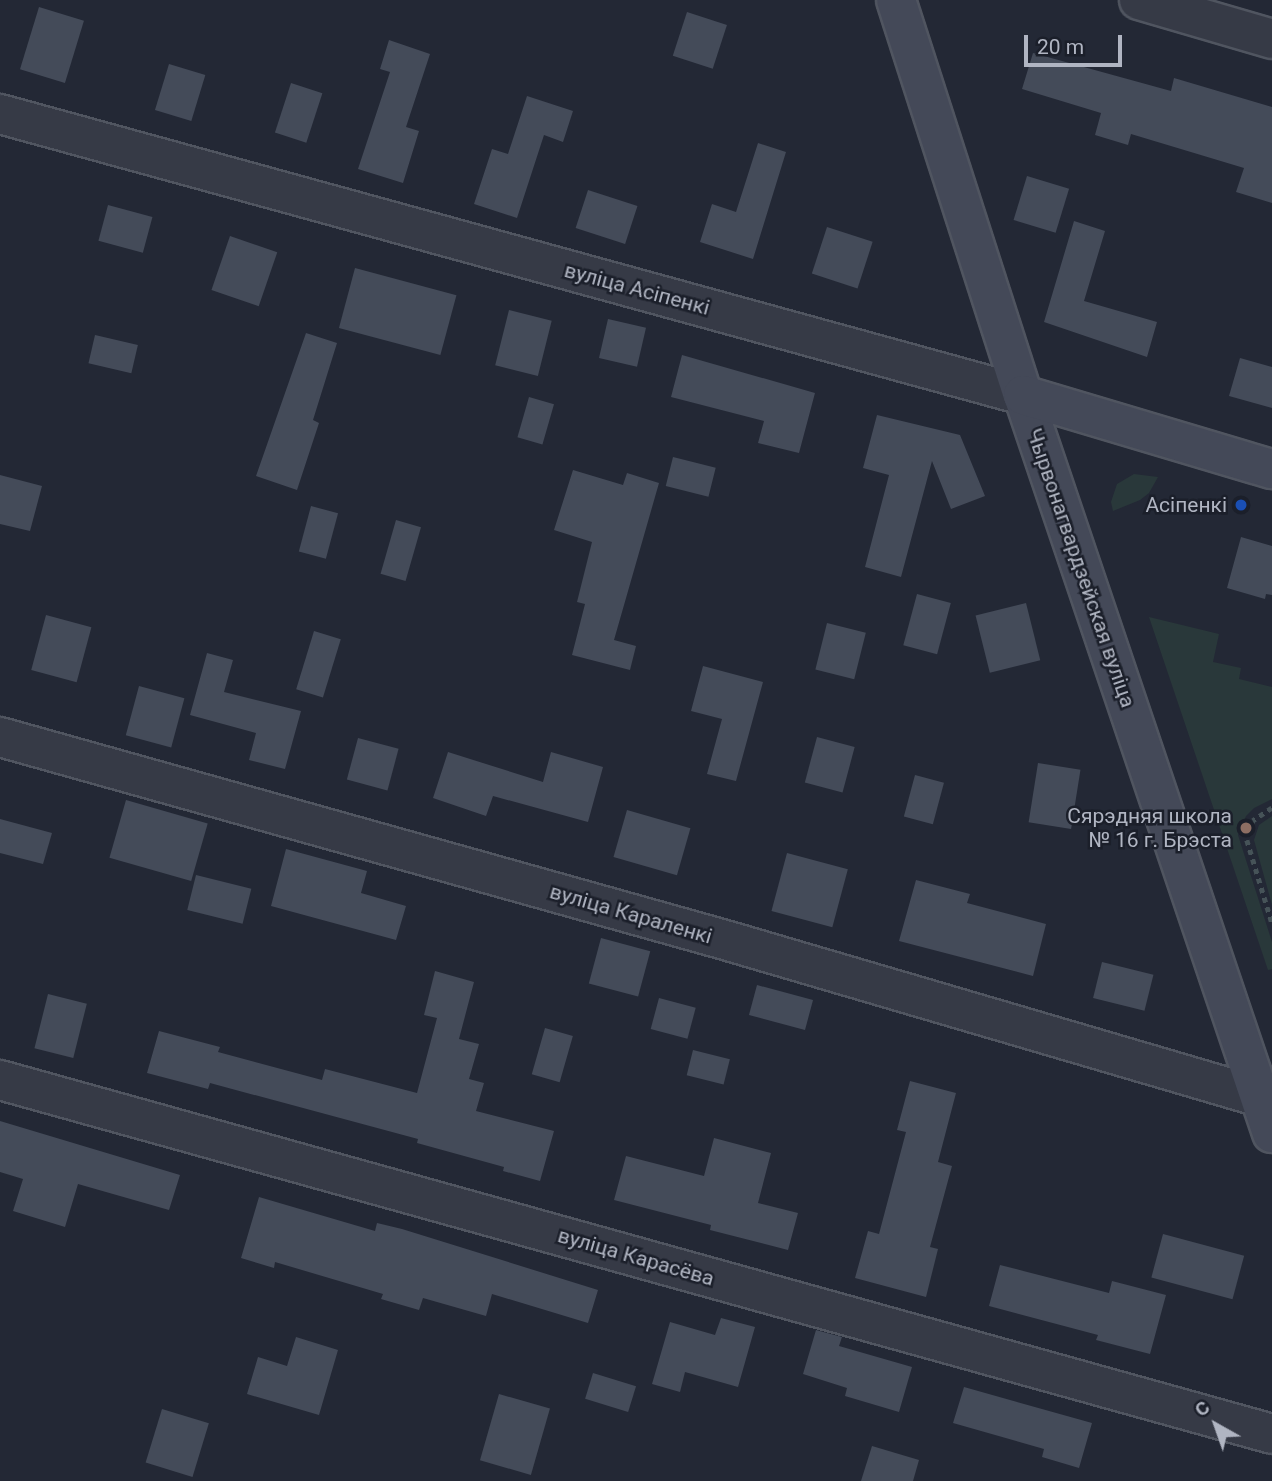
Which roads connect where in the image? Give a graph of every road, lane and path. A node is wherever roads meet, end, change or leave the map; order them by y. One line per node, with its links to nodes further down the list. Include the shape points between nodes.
1 (896, 0): 5 (main road, Чырвонагвардзейская вуліца)
2 (1139, 0): 3 (street)
3 (1272, 39)
4 (0, 114): 5 (street, вуліца Асіпенкі)
5 (1023, 395): 6 (main road, вуліца Асіпенкі); 11 (main road, Чырвонагвардзейская вуліца)
6 (1272, 469)
7 (0, 737): 11 (street, вуліца Караленкі, via 725,940)
8 (1272, 808): 9 (path, via 1253,821 1247,840)
9 (1272, 923)
10 (0, 1080): 13 (street, вуліца Карасёва)
11 (1260, 1097): 12 (main road, Чырвонагвардзейская вуліца)
12 (1272, 1133)
13 (1272, 1434)

